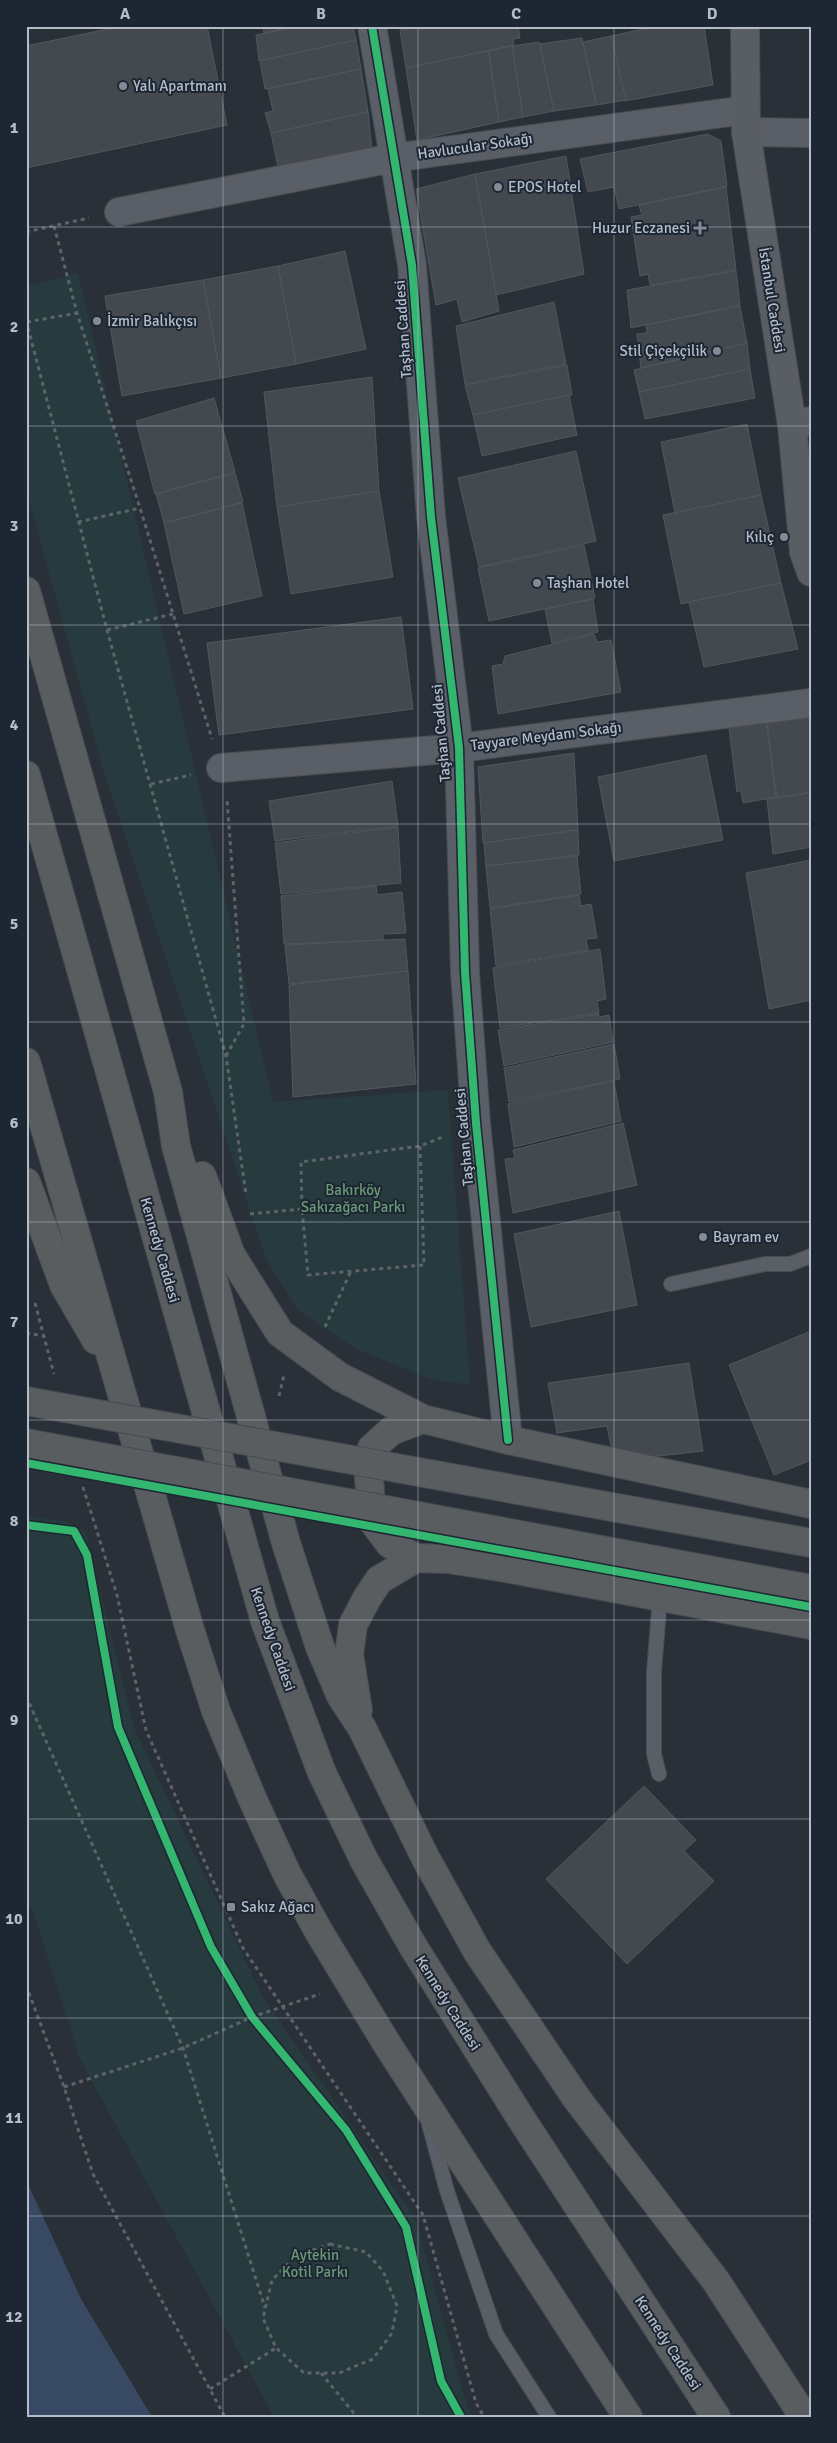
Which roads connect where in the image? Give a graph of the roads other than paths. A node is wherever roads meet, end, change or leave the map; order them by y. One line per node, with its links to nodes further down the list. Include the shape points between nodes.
1 (372, 26): 5 (street, Taşhan Caddesi)
2 (745, 26): 3 (main road, İstanbul Caddesi)
3 (745, 121): 4 (street, Havlucular Sokağı); 5 (street, Havlucular Sokağı); 7 (main road, İstanbul Caddesi)
4 (811, 133)
5 (393, 158): 6 (street, Havlucular Sokağı); 11 (street, Taşhan Caddesi, via 412,265 431,517)
6 (119, 212)
7 (801, 423): 8 (main road, İstanbul Caddesi, via 804,552)
8 (811, 572)
9 (26, 591): 15 (highway)
10 (811, 703): 11 (street, Tayyare Meydanı Sokağı)
11 (459, 748): 12 (street, Tayyare Meydanı Sokağı); 22 (street, Taşhan Caddesi, via 465,972 476,1123)
12 (221, 768)
13 (26, 775): 35 (highway, Kennedy Caddesi, via 265,1621 322,1773 364,1860 414,1948)
14 (26, 1062): 19 (highway)
15 (168, 1092): 21 (highway, via 192,1146 231,1255 280,1333 340,1377); 30 (highway, via 178,1155 286,1543 320,1647 341,1696)
16 (26, 1182): 19 (highway, via 64,1285)
17 (811, 1256): 18 (lane, via 790,1264 764,1264)
18 (671, 1284)
19 (116, 1372): 32 (highway, via 216,1711 287,1874 350,1985)
20 (26, 1401): 25 (highway, bridge)
21 (423, 1419): 22 (highway); 26 (highway, via 391,1431 372,1448 370,1478 372,1520 390,1544)
22 (508, 1440): 24 (highway)
23 (26, 1443): 27 (highway, bridge)
24 (811, 1504)
25 (811, 1543)
26 (416, 1558): 28 (highway, via 506,1568); 30 (highway, via 379,1580 353,1625 349,1655)
27 (811, 1589)
28 (660, 1597): 29 (highway); 31 (lane, via 654,1672 654,1754)
29 (811, 1626)
30 (362, 1728): 36 (highway, via 425,1857 477,1951 576,2099 716,2281)
31 (659, 1774)
32 (421, 2094): 33 (lane, via 447,2191 496,2334); 34 (highway)
33 (549, 2417)
34 (628, 2417)
35 (716, 2417)
36 (804, 2417)

